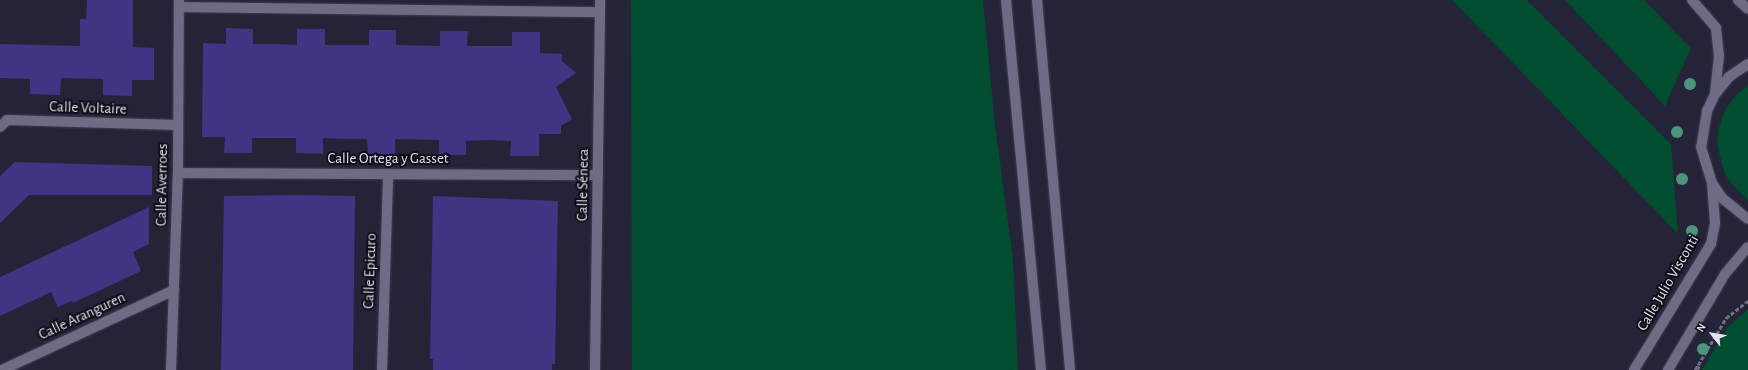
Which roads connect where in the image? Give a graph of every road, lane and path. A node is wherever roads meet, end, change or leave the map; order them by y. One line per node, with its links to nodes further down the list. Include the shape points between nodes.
1 (600, 0): 8 (street, Calle Séneca)
2 (1006, 0): 26 (street)
3 (1037, 0): 27 (street)
4 (1692, 0): 10 (street, via 1716,28 1719,56)
5 (1738, 0): 7 (street)
6 (179, 4): 8 (street); 11 (street, Calle Averroes)
7 (1748, 9)
8 (600, 12): 15 (street, Calle Séneca)
9 (1748, 64): 10 (street, via 1729,77)
10 (1715, 94): 16 (street, via 1707,111 1702,147)
11 (178, 125): 12 (street, Calle Voltaire, via 7,120); 13 (street, Calle Averroes)
12 (0, 127)
13 (178, 173): 14 (street, Calle Ortega y Gasset); 19 (street, Calle Averroes)
14 (388, 174): 15 (street, Calle Ortega y Gasset); 24 (street, Calle Epicuro)
15 (598, 175): 25 (street, Calle Séneca)
16 (1712, 183): 17 (street, via 1722,198); 28 (street, Calle Julio Visconti, via 1715,223 1711,244)
17 (1748, 219)
18 (1748, 247): 29 (street, via 1726,274)
19 (174, 290): 22 (street, Calle Aranguren); 23 (street, Calle Averroes)
20 (1748, 301): 21 (path, via 1726,318)
21 (1697, 366): 30 (path); 31 (path)
22 (2, 370)
23 (171, 370)
24 (382, 370)
25 (595, 370)
26 (1041, 370)
27 (1070, 370)
28 (1634, 370)
29 (1668, 370)
30 (1695, 370)
31 (1701, 370)

